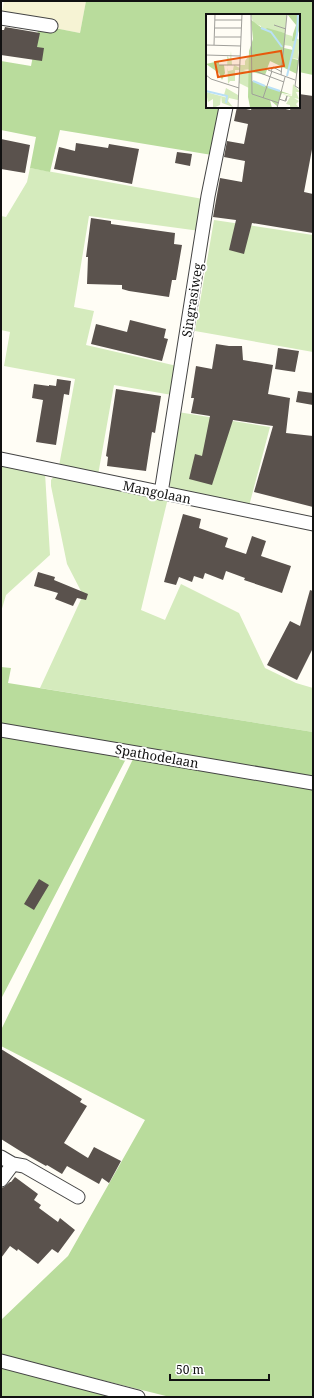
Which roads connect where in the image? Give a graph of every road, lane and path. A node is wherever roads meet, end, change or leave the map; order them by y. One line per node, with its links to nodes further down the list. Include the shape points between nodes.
1 (1, 18): 2 (street)
2 (51, 26)
3 (226, 108): 5 (street, Singrasiweg, via 208,196)
4 (1, 459): 5 (street, Mangolaan)
5 (161, 493): 6 (street, Mangolaan)
6 (313, 524)
7 (1, 730): 8 (street, Spathodelaan)
8 (313, 783)
9 (1, 1157): 10 (street)
10 (13, 1164): 11 (street); 12 (street, via 24,1166)
11 (1, 1180)
12 (78, 1197)
13 (1, 1361): 14 (street)
14 (138, 1397)

